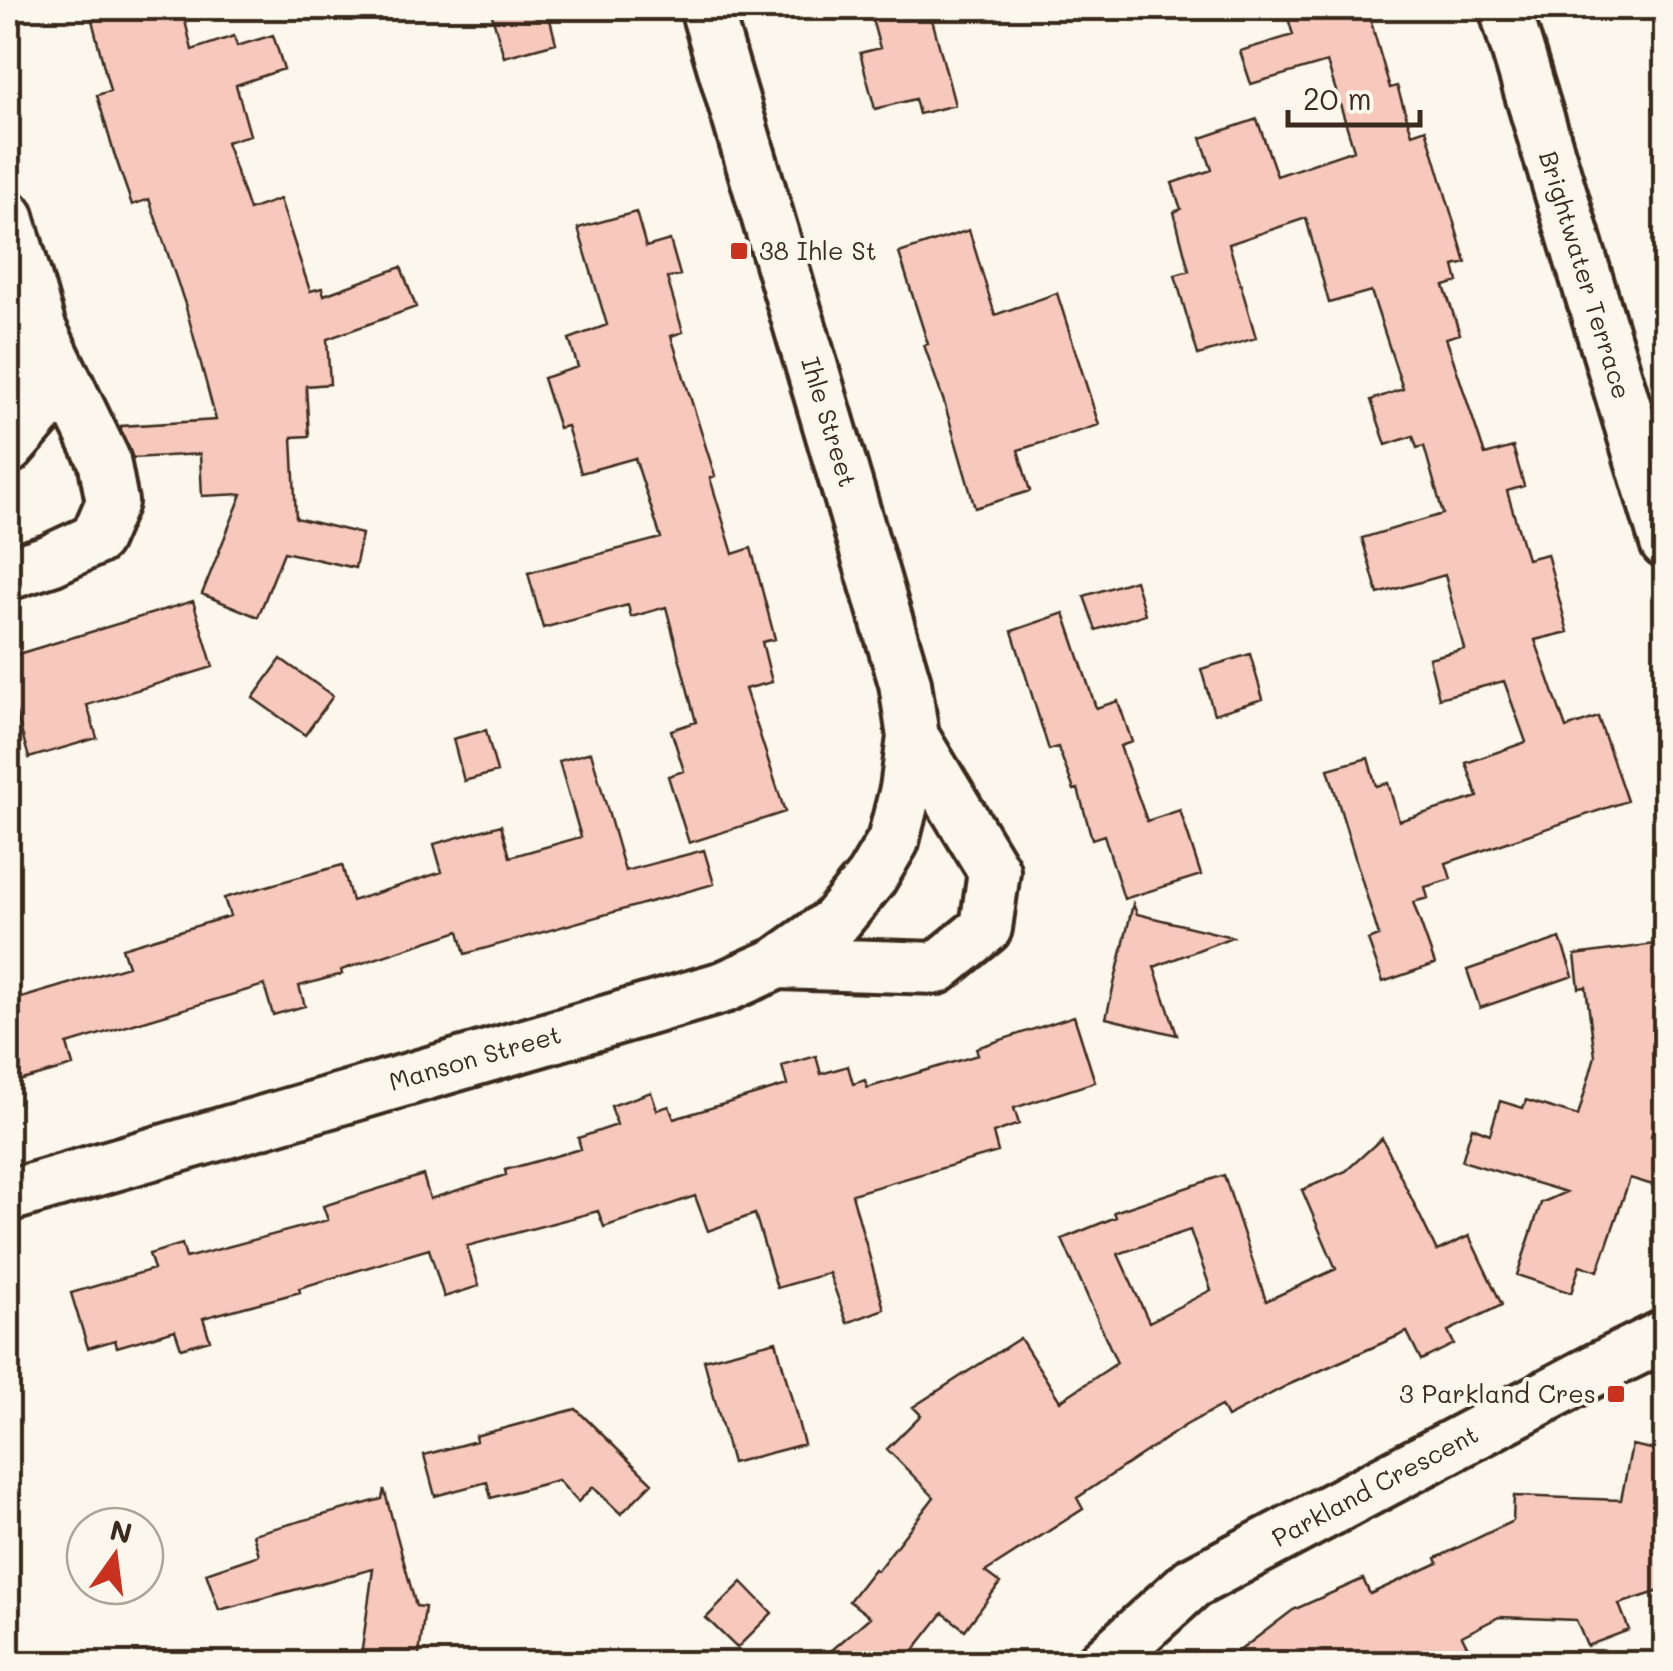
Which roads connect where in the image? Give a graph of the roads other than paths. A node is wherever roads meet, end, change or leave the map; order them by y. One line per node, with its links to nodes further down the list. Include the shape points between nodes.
1 (706, 8): 8 (street, Ihle Street, via 891,631)
2 (1505, 8): 6 (street, Brightwater Terrace)
3 (8, 217): 4 (street)
4 (40, 328): 5 (street, via 41,410); 7 (street, via 104,460 112,502 96,538)
5 (8, 448)
6 (1666, 542)
7 (8, 574)
8 (913, 737): 9 (street, Ihle Street); 10 (street, via 994,871 986,928 937,968)
9 (892, 841): 10 (street, Manson Street, via 835,922)
10 (778, 963): 11 (street, Manson Street, via 724,987)
11 (8, 1196)
12 (1666, 1336): 13 (street, Parkland Crescent, via 1192,1582)
13 (1102, 1664)

